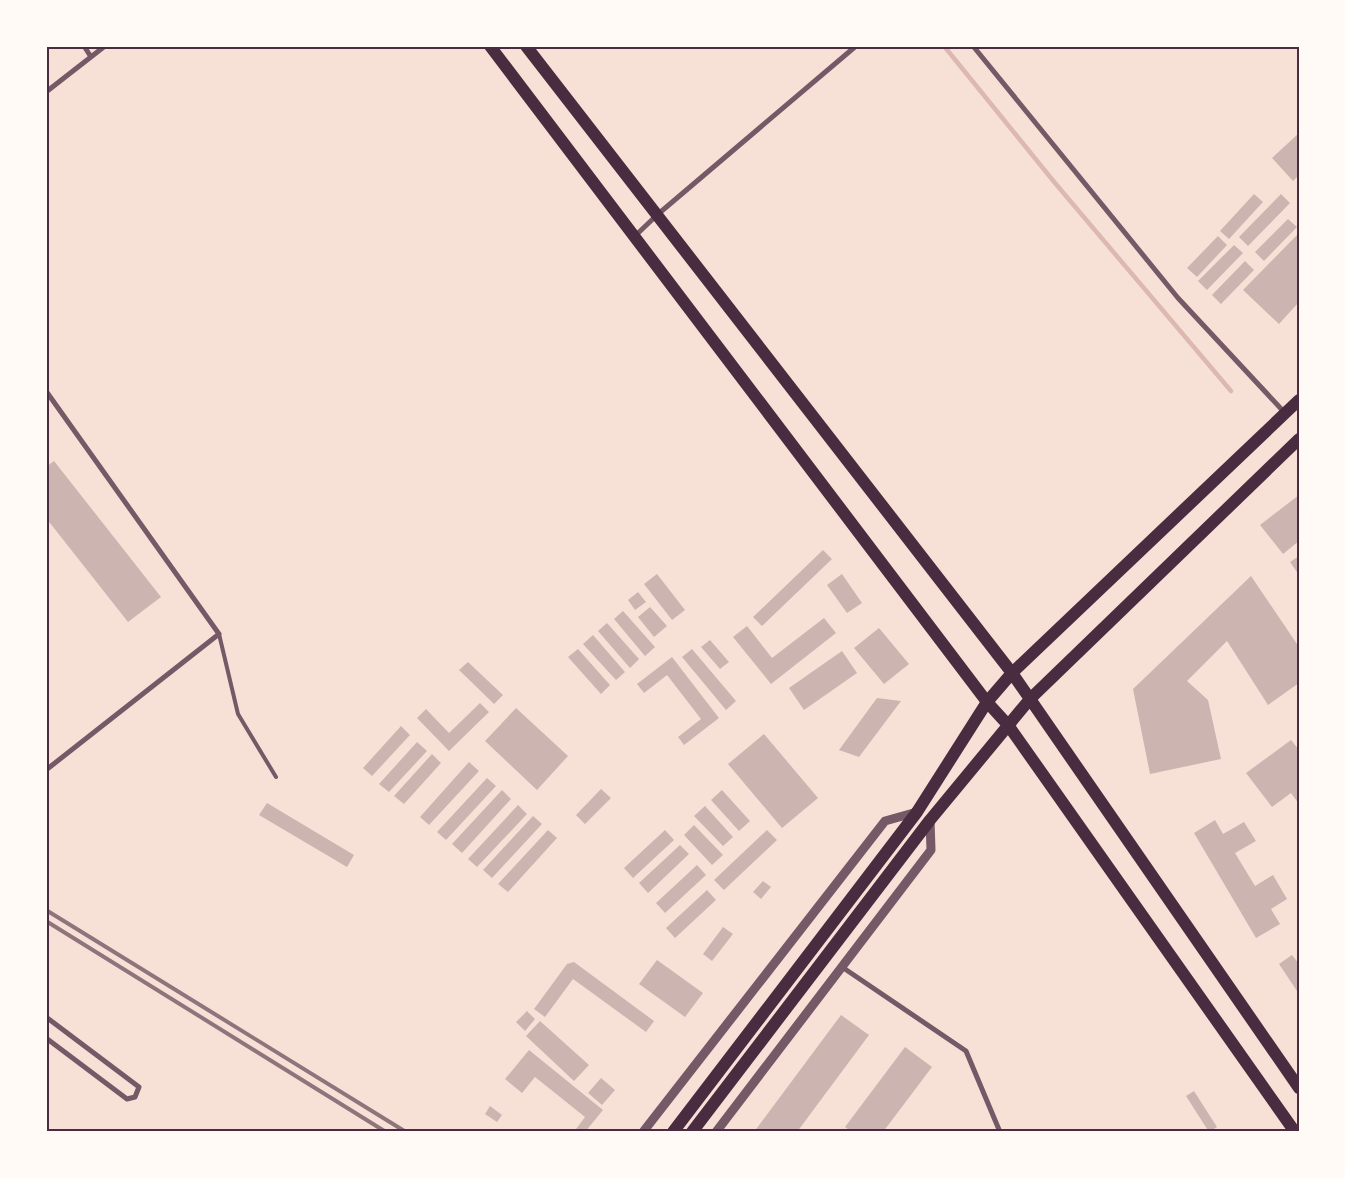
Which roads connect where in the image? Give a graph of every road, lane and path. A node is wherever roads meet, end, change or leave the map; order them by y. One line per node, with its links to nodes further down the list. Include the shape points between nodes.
1 (84, 46): 7 (street)
2 (106, 46): 7 (street)
3 (490, 46): 10 (main road)
4 (526, 46): 9 (main road)
5 (856, 46): 9 (street)
6 (973, 46): 13 (street, via 1178,298)
7 (91, 57): 8 (street)
8 (46, 92)
9 (657, 215): 10 (street); 16 (main road)
10 (634, 237): 18 (main road)
11 (46, 391): 15 (street)
12 (1299, 400): 13 (main road)
13 (1285, 413): 16 (main road)
14 (1299, 439): 17 (main road)
15 (219, 634): 20 (street); 21 (lane, via 238,714)
16 (1012, 673): 17 (main road); 18 (main road)
17 (1030, 699): 19 (main road); 27 (main road)
18 (988, 702): 19 (main road); 22 (main road)
19 (1008, 725): 23 (main road); 33 (main road)
20 (46, 770)
21 (276, 777)
22 (917, 812): 28 (street, via 886,821); 29 (main road)
23 (930, 820): 24 (street, via 931,850); 30 (main road)
24 (842, 967): 31 (street); 32 (street, via 966,1051)
25 (46, 1017): 26 (street, via 140,1087 135,1097 127,1099)
26 (46, 1038)
27 (1299, 1088)
28 (643, 1132)
29 (673, 1132)
30 (692, 1132)
31 (716, 1132)
32 (1000, 1132)
33 (1295, 1132)

